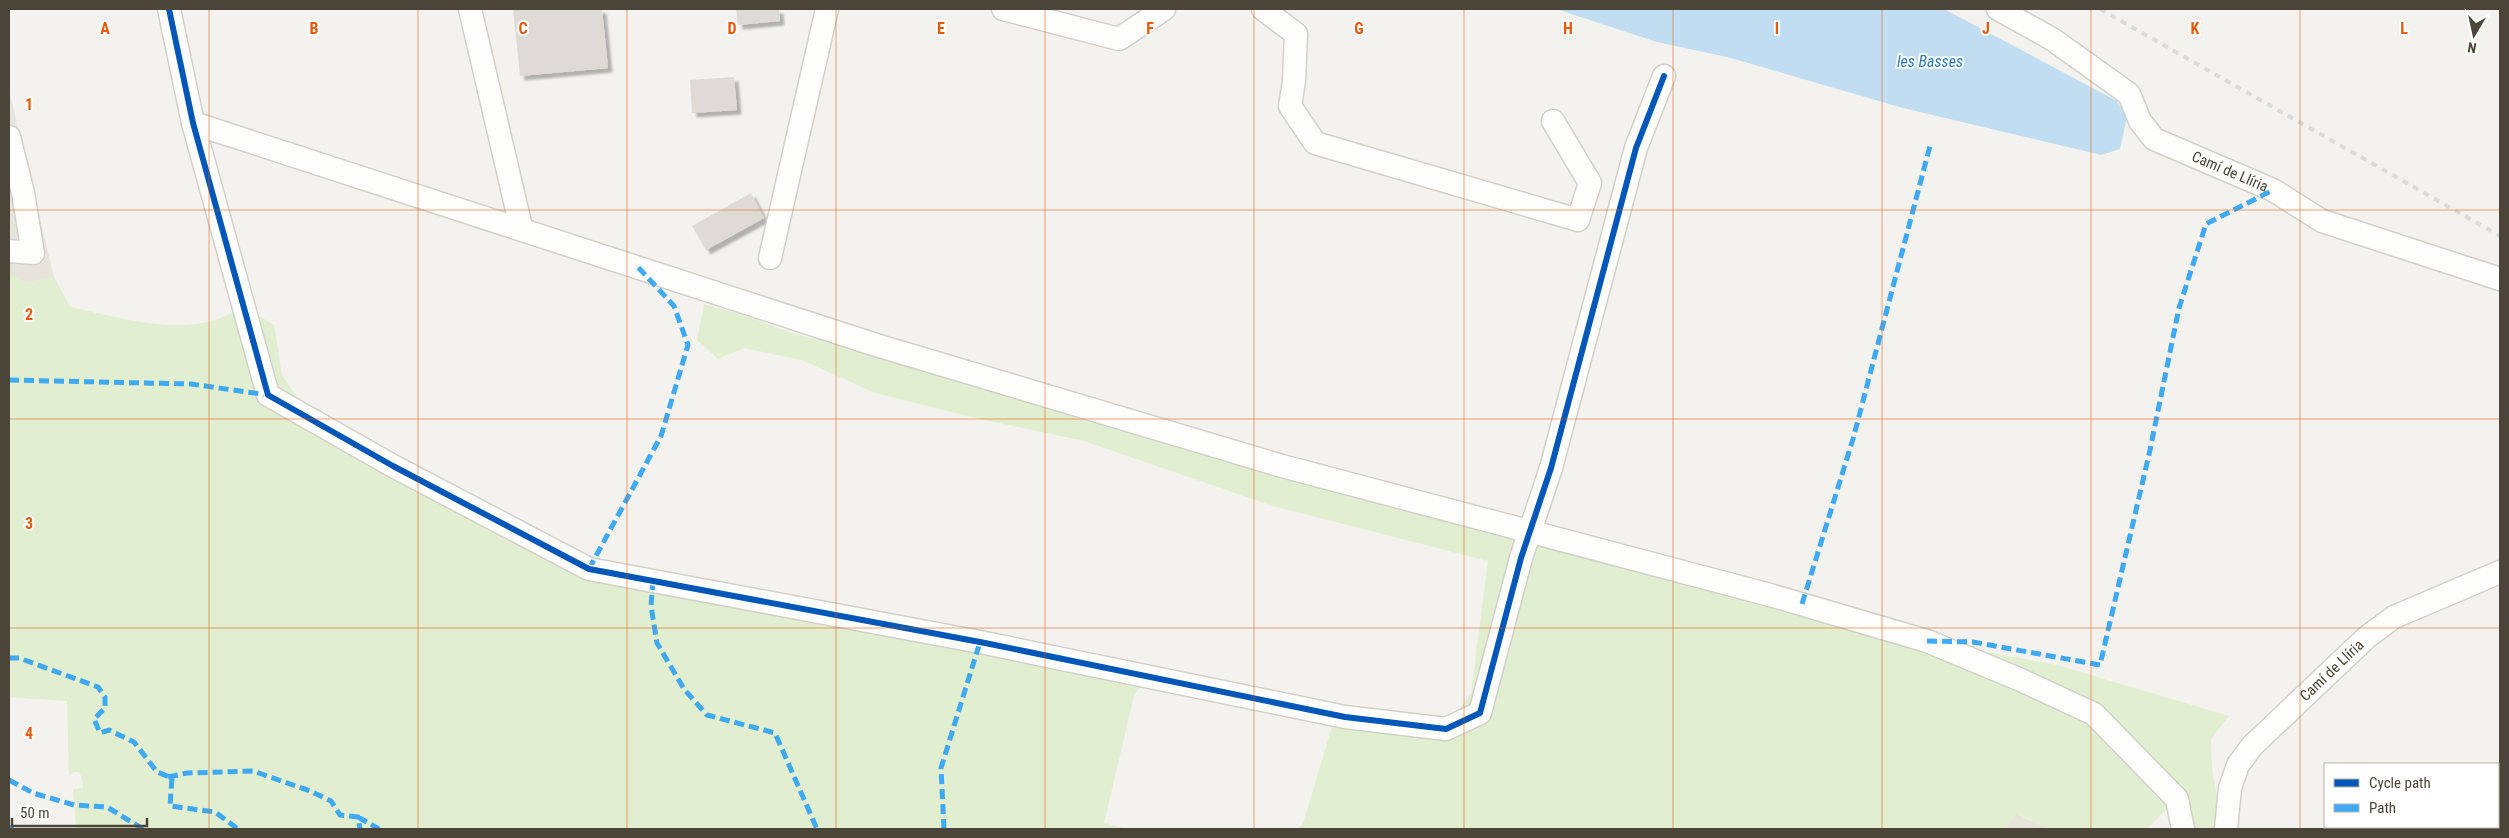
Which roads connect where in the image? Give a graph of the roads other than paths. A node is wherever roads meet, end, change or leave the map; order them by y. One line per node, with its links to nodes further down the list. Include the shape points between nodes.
1 (169, 9): 10 (street)
2 (470, 9): 12 (street)
3 (827, 9): 14 (street)
4 (1003, 9): 5 (street, via 1119,39)
5 (1164, 9)
6 (1263, 9): 9 (street, via 1296,34 1290,106 1315,143 1578,220 1590,183)
7 (1998, 9): 15 (street, Camí de Llíria, via 2052,39 2129,94 2140,121 2154,139 2273,190 2322,221)
8 (1664, 76): 16 (street, via 1636,148 1551,468)
9 (1553, 121)
10 (193, 122): 12 (street); 16 (street, via 268,395 393,466 589,568 980,642 1345,717 1446,729 1480,713)
11 (9, 137): 13 (street, via 33,253)
12 (521, 227): 16 (street, via 886,347 1282,466)
13 (9, 251)
14 (770, 258)
15 (2500, 279)
16 (1529, 533): 18 (street, via 1770,595 1910,636 2021,680 2094,714 2177,799)
17 (2500, 572): 19 (street, Camí de Llíria, via 2394,617 2360,644 2252,746 2238,765 2230,788)
18 (2183, 829)
19 (2226, 829)

